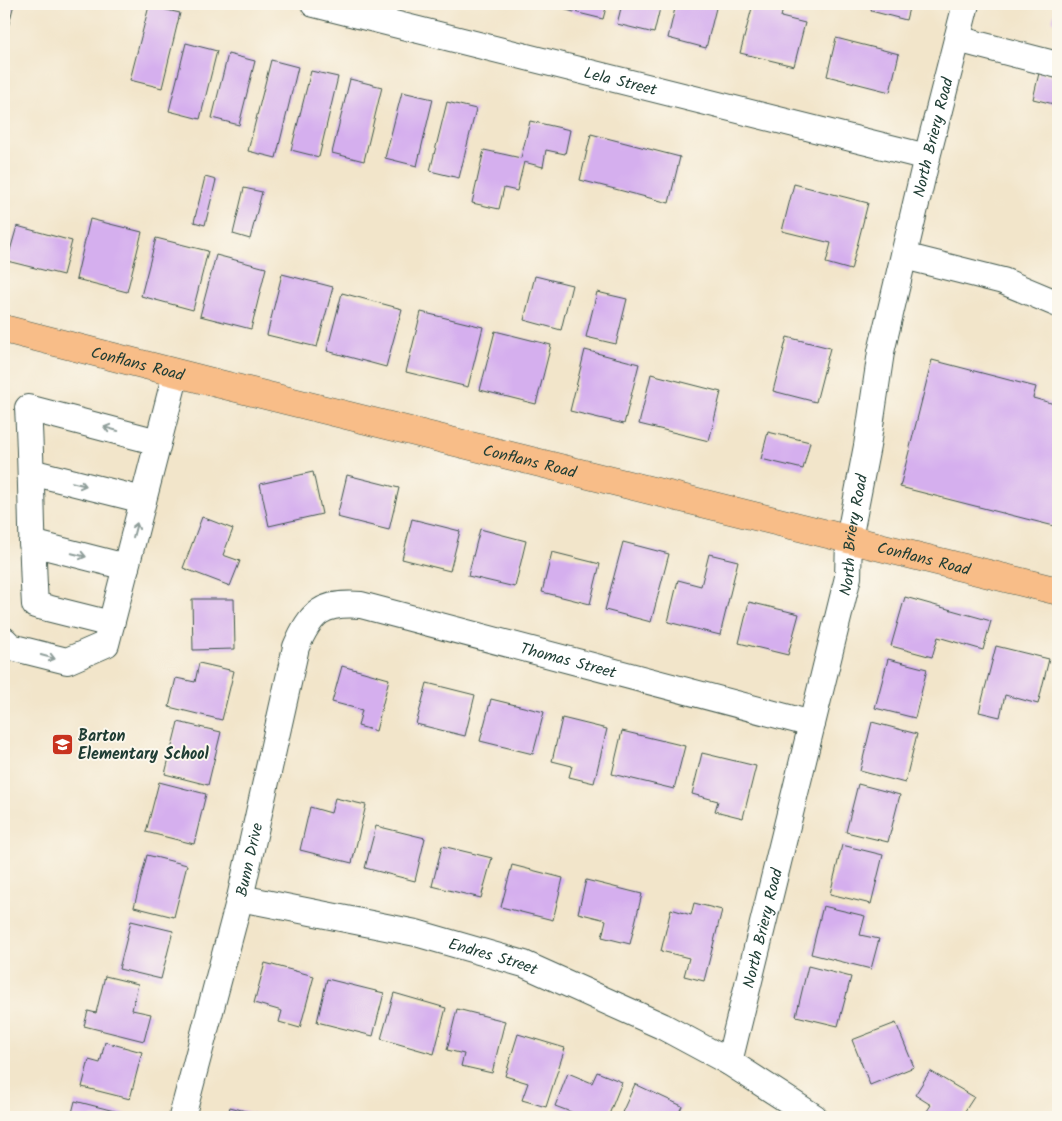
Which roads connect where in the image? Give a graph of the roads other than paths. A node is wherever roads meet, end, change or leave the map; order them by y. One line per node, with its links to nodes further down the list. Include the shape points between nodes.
1 (314, 4): 5 (street, Lela Street)
2 (966, 4): 3 (street, North Briery Road)
3 (957, 39): 4 (street); 5 (street, North Briery Road)
4 (1058, 66)
5 (927, 157): 6 (street, North Briery Road)
6 (904, 256): 7 (street, via 1003,281); 13 (street, North Briery Road, via 881,352)
7 (1058, 304)
8 (4, 328): 9 (main road, Conflans Road)
9 (176, 373): 10 (street); 13 (main road, Conflans Road)
10 (158, 442): 11 (street, one-way to 11, via 28,408); 12 (street)
11 (32, 472): 12 (street, one-way to 12); 14 (street)
12 (143, 500): 15 (street, one-way to 12)
13 (849, 539): 16 (main road, Conflans Road); 20 (street, North Briery Road, via 848,577)
14 (32, 544): 15 (street, one-way to 15); 18 (street, via 35,604)
15 (126, 567): 18 (street)
16 (1058, 591)
17 (324, 608): 20 (street, Thomas Street, via 361,605); 21 (street, Bunn Drive, via 302,632 296,648)
18 (111, 624): 19 (street, one-way to 18, via 11,647 67,662 106,644)
19 (4, 640)
20 (812, 724): 22 (street, North Briery Road)
21 (240, 898): 22 (street, Endres Street, via 416,933 524,964 662,1026); 23 (street, Bunn Drive)
22 (729, 1062): 24 (street, Endres Street)
23 (182, 1117)
24 (814, 1117)

